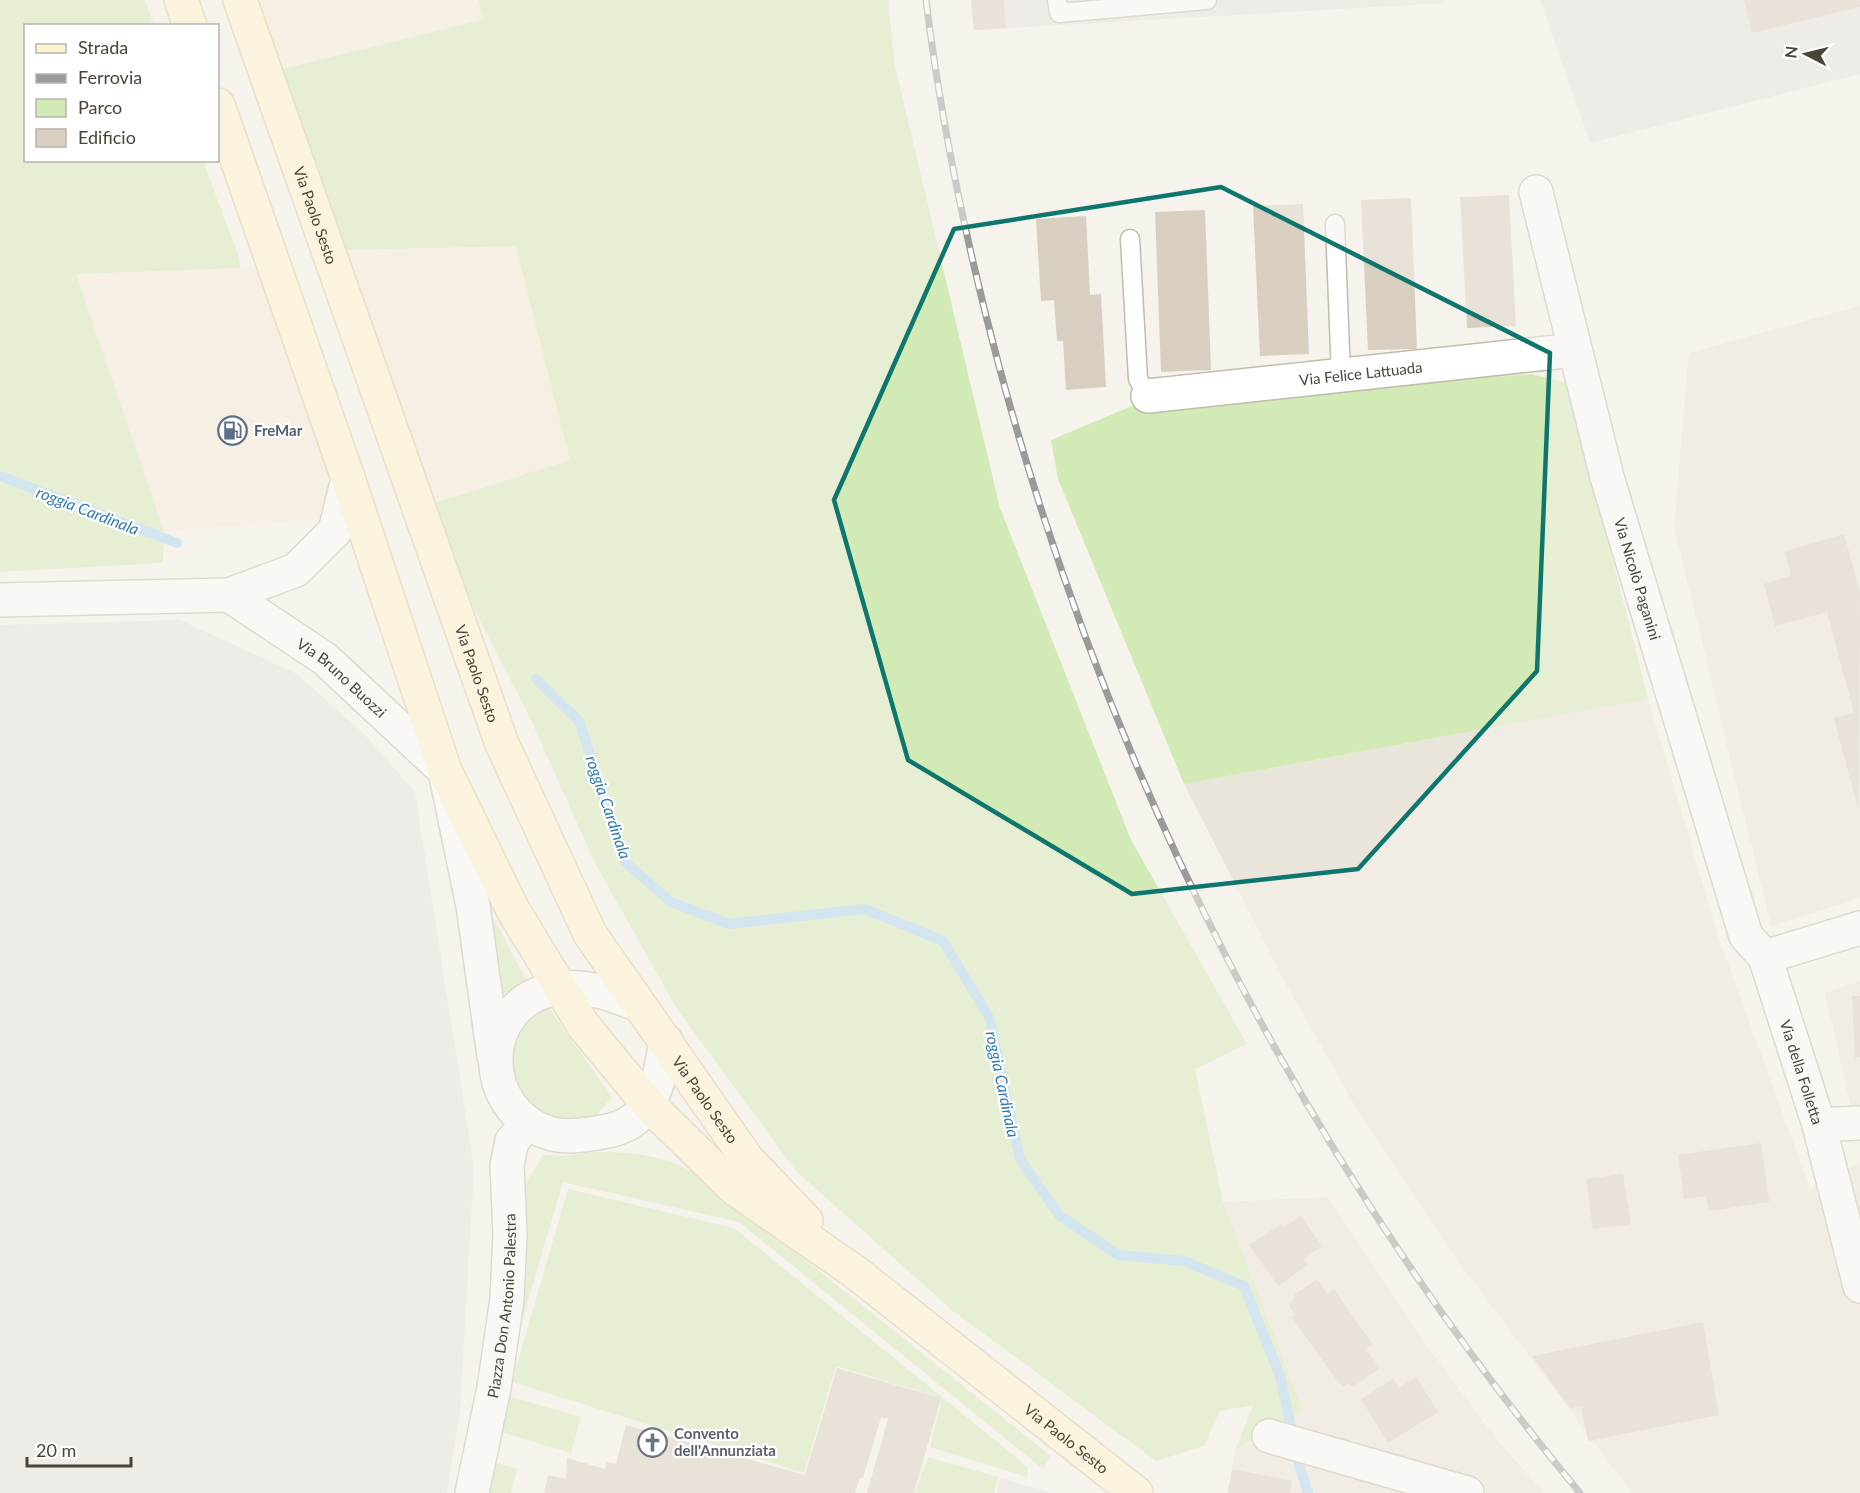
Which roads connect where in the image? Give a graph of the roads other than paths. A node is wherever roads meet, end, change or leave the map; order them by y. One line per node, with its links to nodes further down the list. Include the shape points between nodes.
1 (181, 0): 5 (street)
2 (240, 0): 20 (street, Via Paolo Sesto, via 502,744 590,934)
3 (1057, 0): 4 (lane, via 1059,12)
4 (1207, 0)
5 (189, 24)
6 (219, 108): 13 (street, Via Paolo Sesto)
7 (1536, 192): 10 (street, Via Nicolò Paganini)
8 (1335, 224): 11 (lane)
9 (1130, 239): 12 (lane, via 1138,379)
10 (1575, 350): 11 (street, Via Felice Lattuada); 18 (street, Via Nicolò Paganini, via 1607,477 1746,936)
11 (1341, 376): 12 (street, Via Felice Lattuada)
12 (1148, 396)
13 (348, 478): 14 (street, via 335,531 296,570); 16 (street, Via Paolo Sesto)
14 (229, 595): 15 (street); 16 (street, Via Bruno Buozzi, via 325,659)
15 (0, 600)
16 (445, 771): 19 (street, Via Paolo Sesto, via 513,910); 22 (street, Via Paolo Sesto, via 473,906)
17 (1860, 928): 18 (street)
18 (1765, 957): 26 (street, Via della Folletta)
19 (559, 988): 20 (street, via 603,991); 22 (street, via 519,1006 501,1027); 23 (street, Via Paolo Sesto, via 583,1025)
20 (639, 1005): 21 (street, Via Paolo Sesto)
21 (666, 1041): 23 (street, via 661,1080); 27 (street, Via Paolo Sesto, via 747,1159)
22 (494, 1056): 24 (street, Via Paolo Sesto, via 498,1082 510,1106)
23 (649, 1105): 24 (street, via 632,1122 578,1136 552,1134); 27 (street, Via Paolo Sesto, via 734,1188)
24 (528, 1123): 30 (street, Piazza Don Antonio Palestra, via 512,1141 507,1165 507,1299 494,1388)
25 (1860, 1123): 26 (street)
26 (1819, 1125): 28 (street, Via della Folletta)
27 (855, 1272): 31 (street, Via Paolo Sesto)
28 (1860, 1286)
29 (1269, 1436): 32 (street)
30 (472, 1493)
31 (1136, 1493)
32 (1467, 1493)

